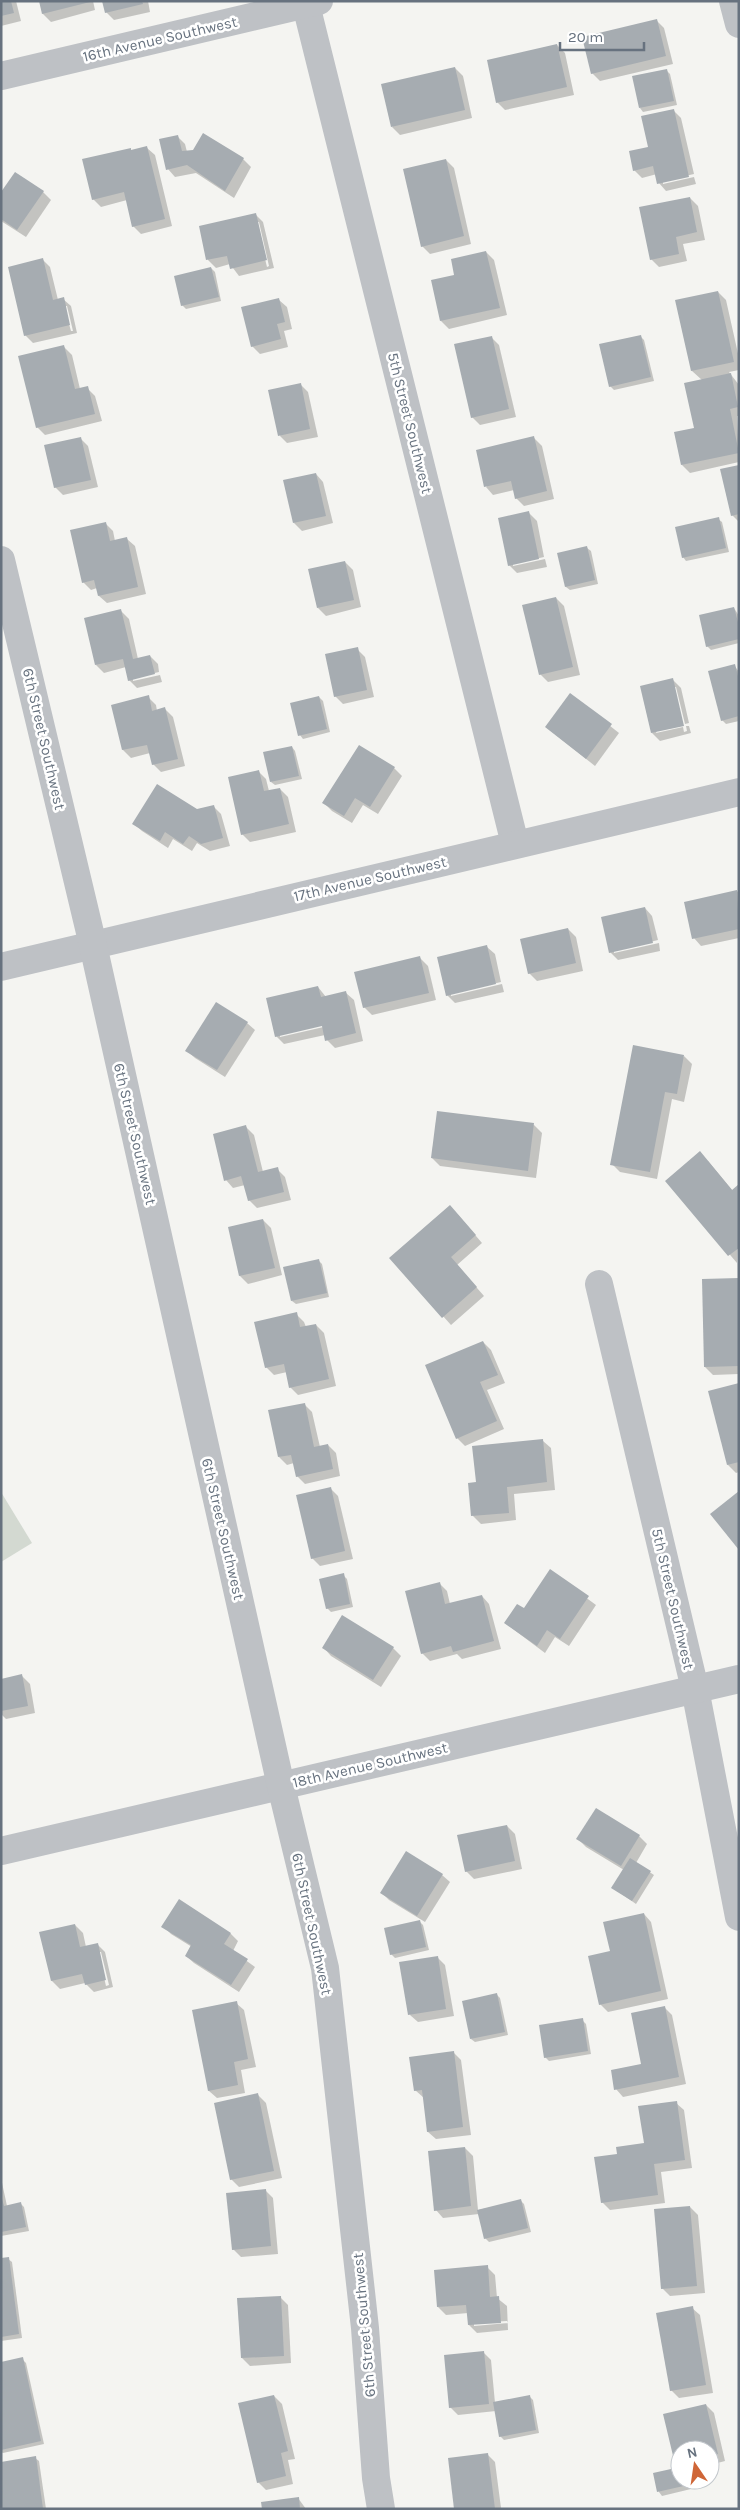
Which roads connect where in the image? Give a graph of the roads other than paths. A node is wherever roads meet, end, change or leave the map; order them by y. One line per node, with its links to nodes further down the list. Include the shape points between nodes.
1 (733, 1): 3 (street)
2 (310, 2): 4 (street, 16th Avenue Southwest); 7 (street, 5th Street Southwest)
3 (739, 24)
4 (1, 76)
5 (1, 560): 8 (street, 6th Street Southwest)
6 (739, 792): 7 (street, 17th Avenue Southwest)
7 (515, 844): 8 (street, 17th Avenue Southwest)
8 (93, 945): 9 (street, 17th Avenue Southwest); 13 (street, 6th Street Southwest)
9 (1, 967)
10 (599, 1284): 12 (street, 5th Street Southwest)
11 (739, 1679): 12 (street, 18th Avenue Southwest)
12 (695, 1689): 13 (street, 18th Avenue Southwest); 15 (street, 5th Street Southwest)
13 (281, 1786): 14 (street, 18th Avenue Southwest); 16 (street, 6th Street Southwest, via 325,1968 363,2308)
14 (1, 1851)
15 (739, 1917)
16 (381, 2509)

